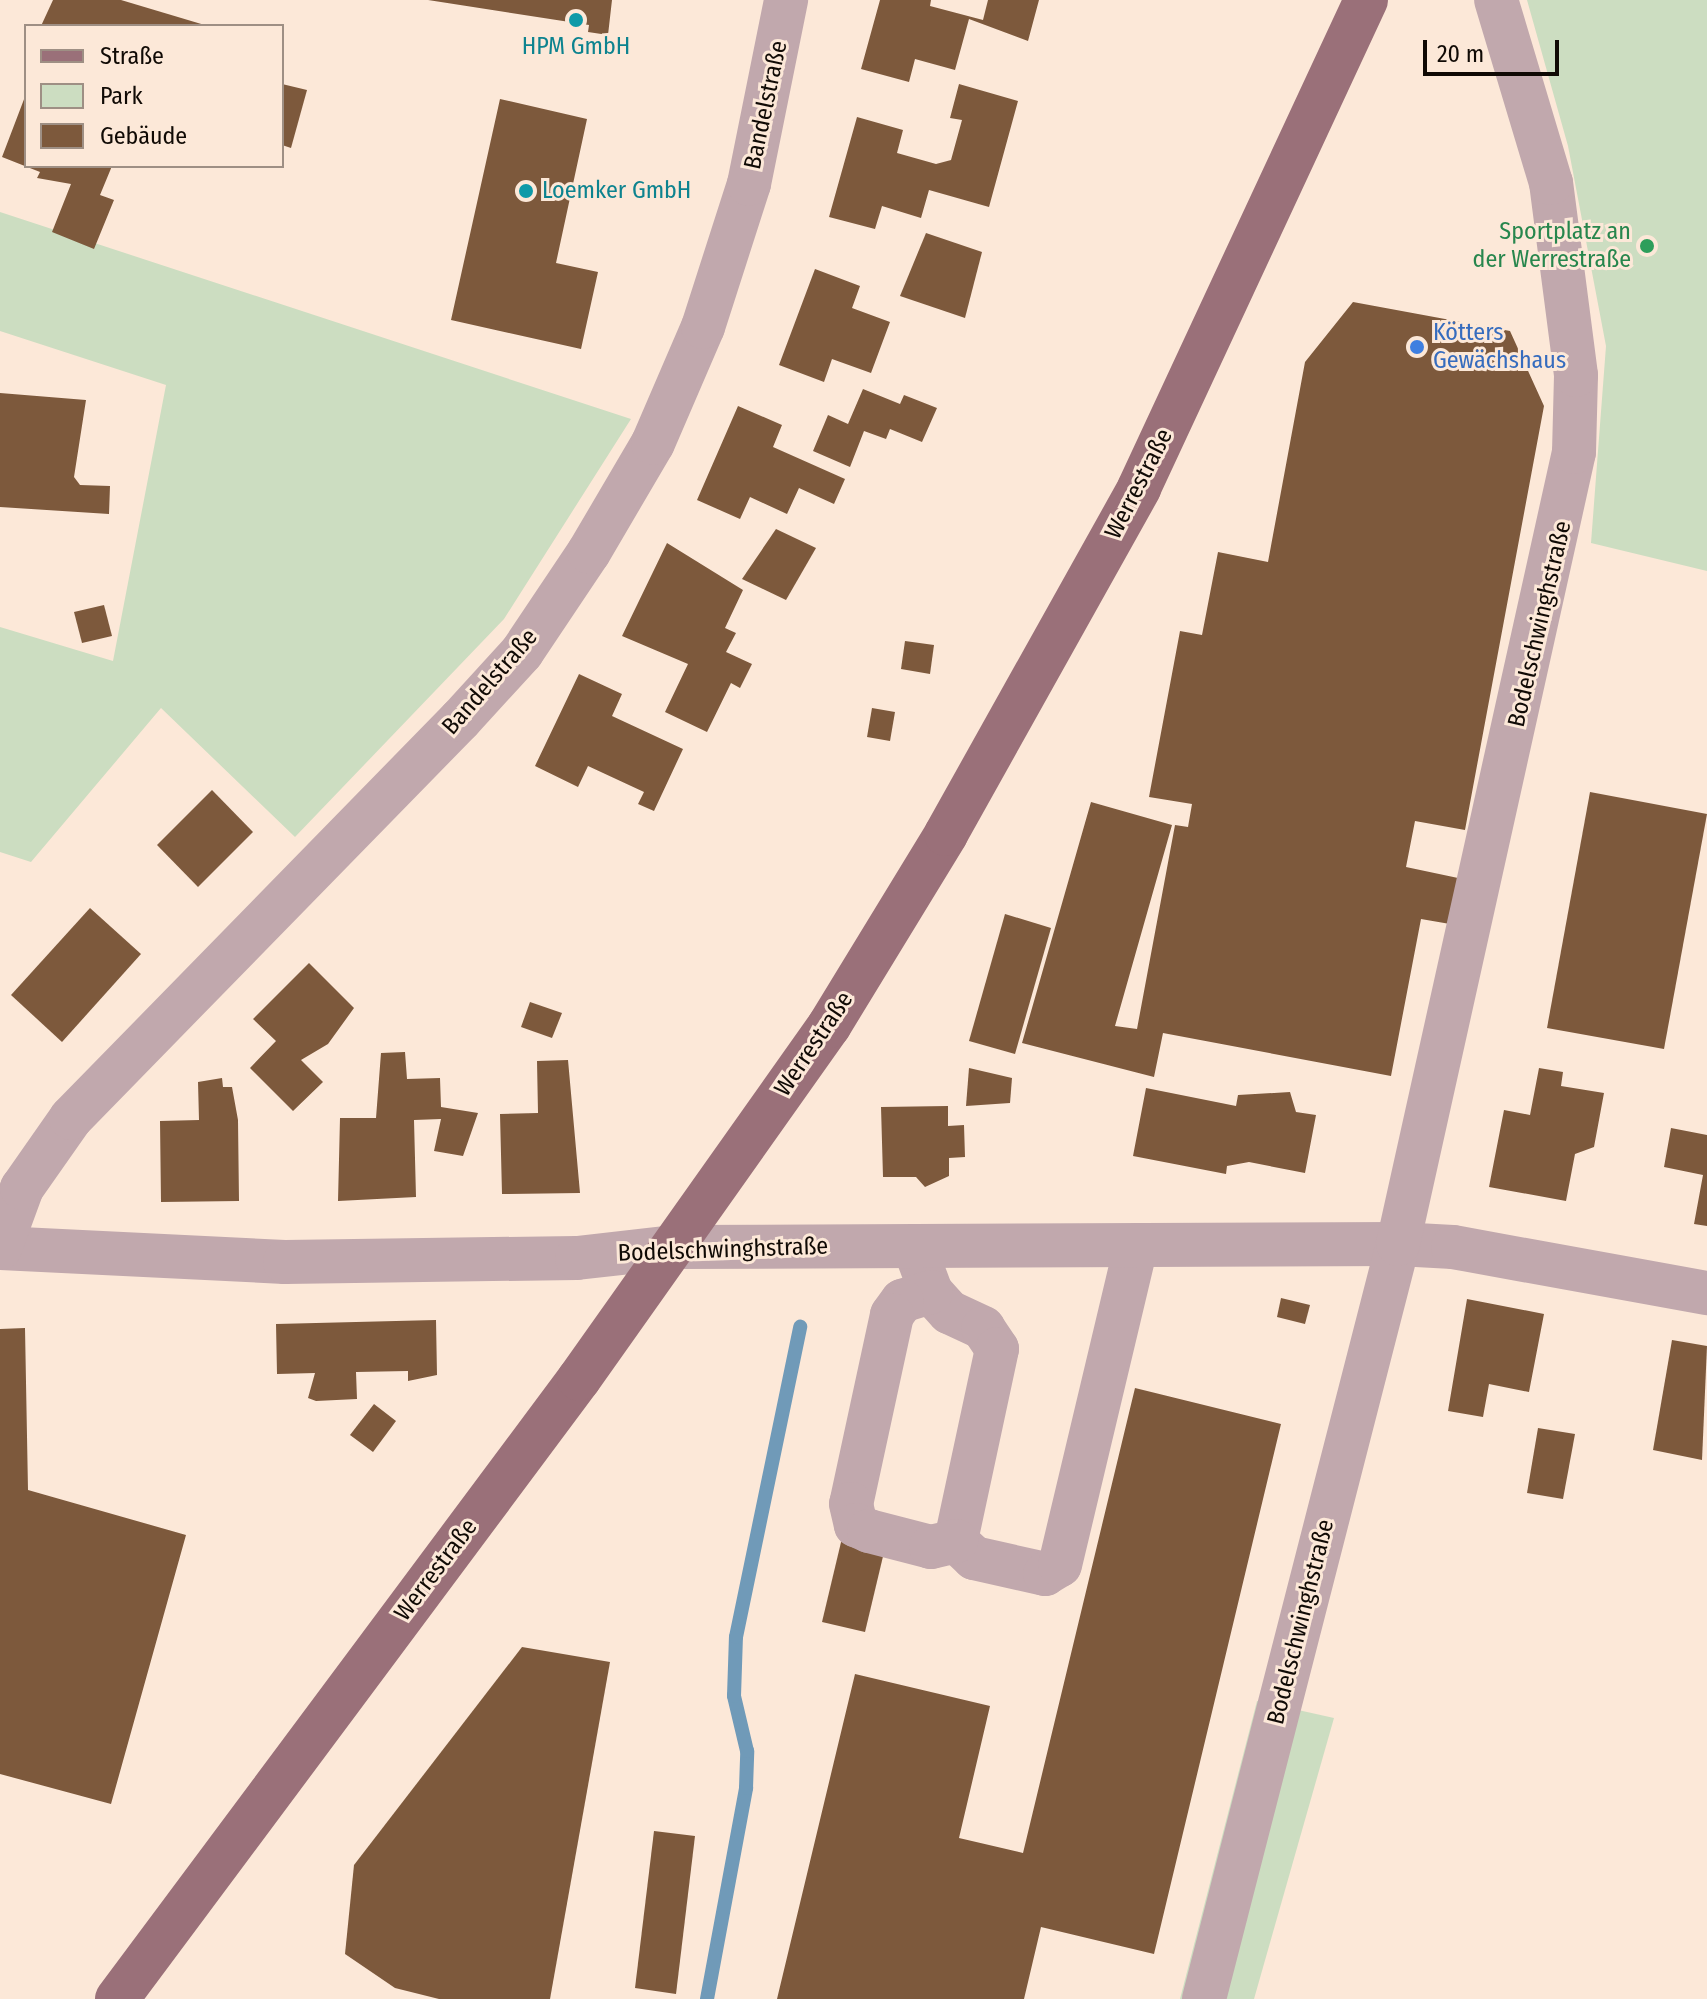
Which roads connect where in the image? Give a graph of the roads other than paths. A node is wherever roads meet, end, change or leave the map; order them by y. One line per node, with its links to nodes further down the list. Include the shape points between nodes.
1 (786, 0): 8 (street, Bandelstraße, via 749,184 703,327 653,443 589,552 522,652 460,720 71,1118 22,1188)
2 (1366, 0): 7 (main road, Werrestraße, via 1252,257 1039,671 829,1026)
3 (1496, 0): 4 (street, Bodelschwinghstraße, via 1553,197 1576,375 1574,452)
4 (1398, 1244): 5 (street, Bodelschwinghstraße); 10 (street, Bodelschwinghstraße, via 1453,1247); 13 (street, Bodelschwinghstraße)
5 (1136, 1245): 6 (street, Bodelschwinghstraße); 11 (street, via 1060,1565 1045,1574 974,1558)
6 (914, 1246): 7 (street, Bodelschwinghstraße); 9 (street)
7 (675, 1247): 8 (street, Bodelschwinghstraße, via 577,1258 285,1262); 12 (main road, Werrestraße)
8 (0, 1248)
9 (931, 1292): 11 (street, via 949,1312 983,1328 997,1349); 11 (street, via 902,1301 892,1315 851,1504 856,1525 869,1531 931,1547)
10 (1707, 1293)
11 (956, 1541)
12 (117, 1999)
13 (1204, 1999)

